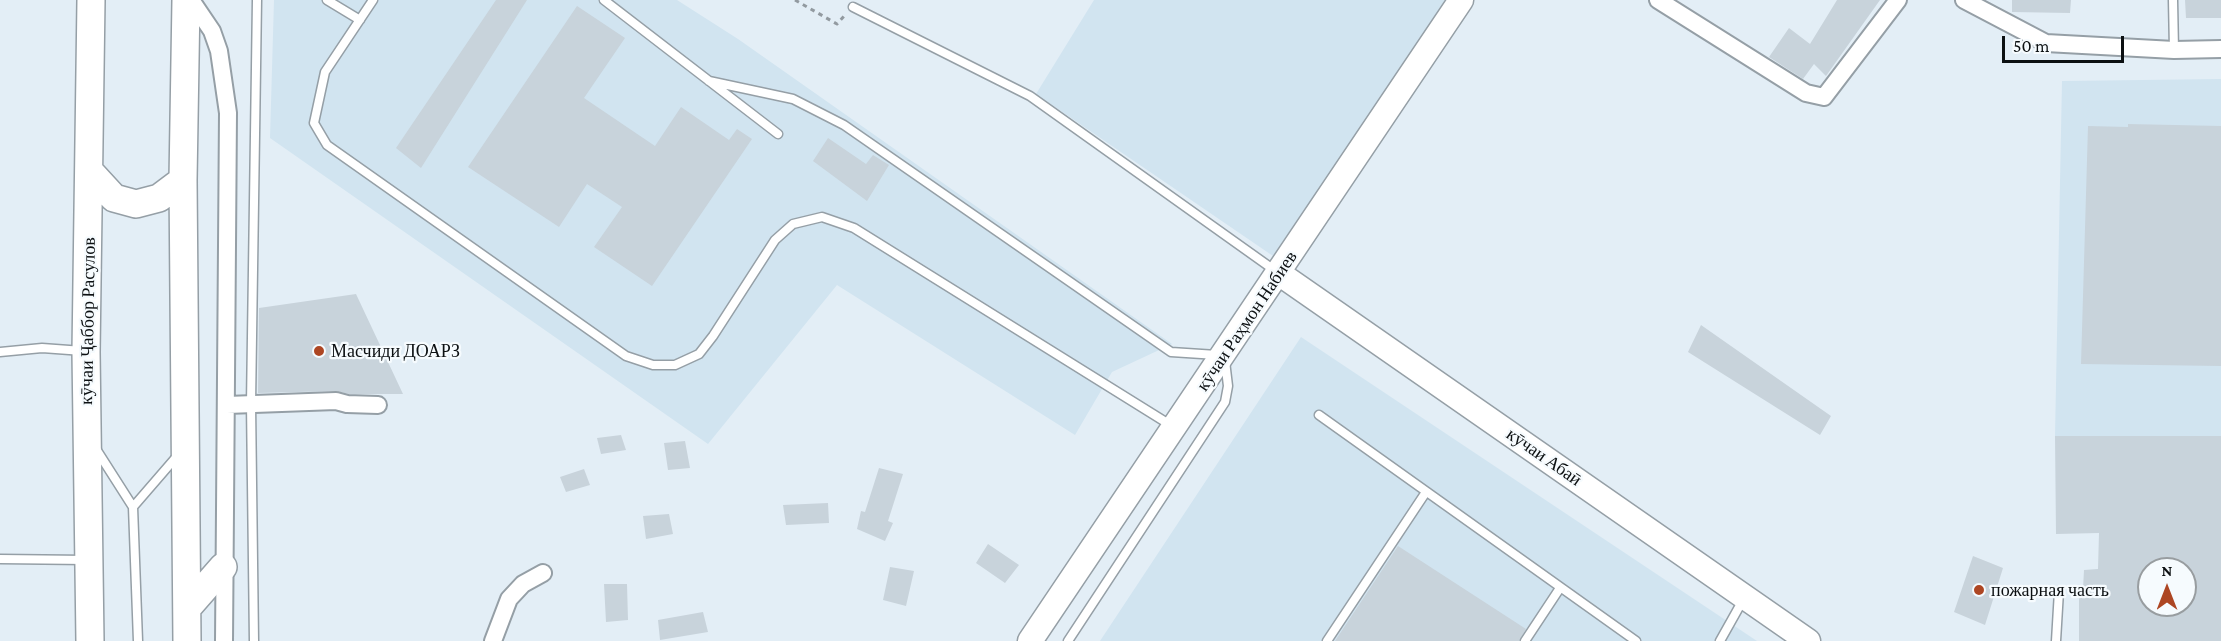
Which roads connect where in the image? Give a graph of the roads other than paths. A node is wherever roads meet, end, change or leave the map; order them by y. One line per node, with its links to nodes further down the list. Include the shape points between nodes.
1 (91, 0): 19 (main road, кӯчаи Ҷаббор Расулов)
2 (186, 0): 20 (main road)
3 (191, 0): 26 (street, via 212,31 219,51 228,113)
4 (257, 0): 25 (lane)
5 (327, 0): 14 (lane)
6 (373, 0): 14 (lane)
7 (604, 0): 17 (lane)
8 (1461, 0): 21 (main road, кӯчаи Раҳмон Набиев)
9 (1658, 0): 10 (street, via 1806,93 1824,97)
10 (1898, 0)
11 (1964, 0): 16 (street, via 2046,43)
12 (2173, 0): 16 (lane)
13 (853, 7): 21 (lane, via 1030,96)
14 (360, 20): 29 (lane, via 325,72 318,98 314,123 327,145 626,356 653,365 675,365 699,354 775,240 793,224 822,217 854,228)
15 (2221, 49): 16 (street)
16 (2174, 50)
17 (709, 81): 18 (lane); 24 (lane, via 793,99 844,125 1171,352)
18 (778, 134)
19 (91, 173): 20 (main road, via 114,198 136,204 159,198); 23 (main road, кӯчаи Ҷаббор Расулов)
20 (183, 180): 31 (main road)
21 (1280, 274): 24 (main road, кӯчаи Раҳмон Набиев); 40 (main road, кӯчаи Абаӣ)
22 (0, 352): 23 (lane, via 42,348)
23 (86, 352): 30 (main road, кӯчаи Ҷаббор Расулов)
24 (1224, 356): 29 (main road, кӯчаи Раҳмон Набиев); 51 (lane, via 1228,386 1225,402)
25 (251, 404): 26 (street); 27 (street, via 336,401); 48 (lane)
26 (227, 405): 36 (street)
27 (378, 405)
28 (1319, 415): 32 (lane)
29 (1175, 428): 50 (main road, кӯчаи Раҳмон Набиев)
30 (86, 434): 33 (lane); 35 (main road, кӯчаи Ҷаббор Расулов)
31 (184, 447): 33 (lane); 41 (main road)
32 (1426, 492): 38 (lane); 52 (lane)
33 (133, 507): 45 (lane)
34 (0, 559): 35 (lane)
35 (88, 560): 44 (main road, кӯчаи Ҷаббор Расулов)
36 (223, 567): 41 (main road); 47 (street)
37 (543, 573): 49 (street, via 523,584 509,599)
38 (1560, 588): 42 (lane); 43 (lane)
39 (2059, 591): 56 (lane)
40 (1745, 597): 54 (lane); 55 (main road, кӯчаи Абаӣ)
41 (187, 608): 46 (main road)
42 (1624, 638): 53 (lane)
43 (1529, 639)
44 (90, 641)
45 (138, 641)
46 (186, 641)
47 (224, 641)
48 (254, 641)
49 (493, 641)
50 (1030, 641)
51 (1068, 641)
52 (1328, 641)
53 (1636, 641)
54 (1720, 641)
55 (1808, 641)
56 (2056, 641)

